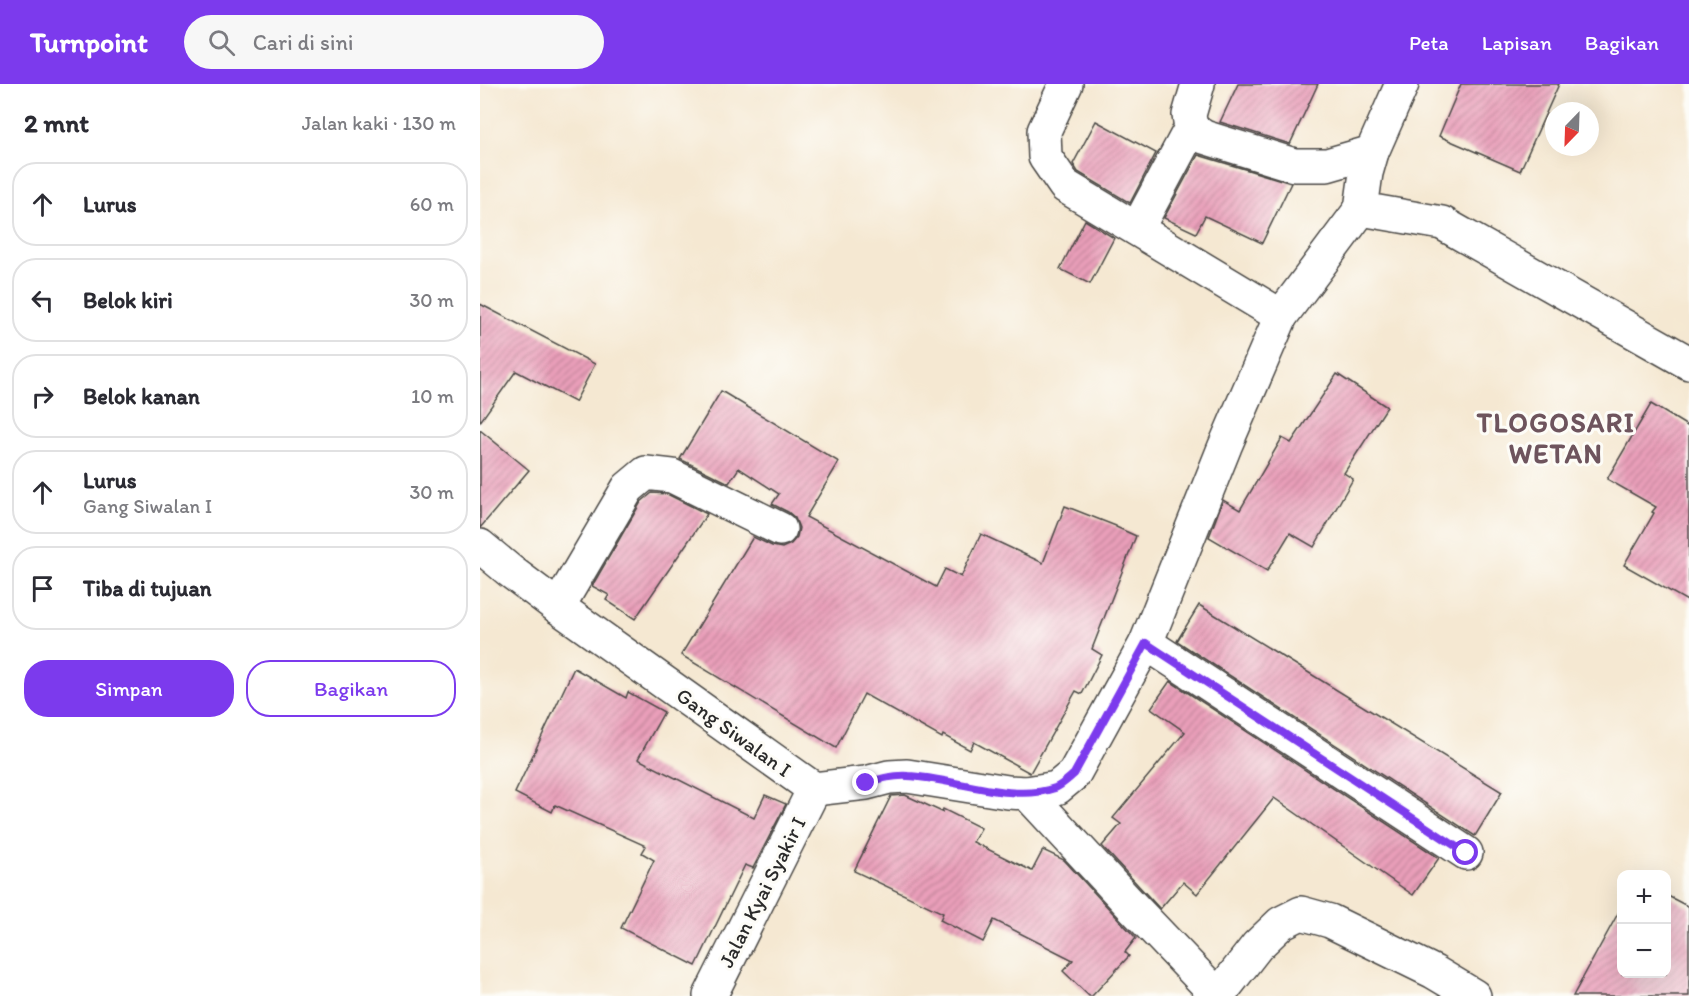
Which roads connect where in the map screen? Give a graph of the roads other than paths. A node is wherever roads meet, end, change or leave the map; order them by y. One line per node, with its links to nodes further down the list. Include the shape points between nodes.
1 (1066, 84): 6 (street, via 1044,131 1045,157 1065,186)
2 (1198, 84): 4 (street, via 1189,115)
3 (1402, 84): 5 (street, Gang Siwalan I)
4 (1191, 128): 5 (street, via 1204,137 1294,165 1327,165); 6 (street)
5 (1366, 181): 7 (street, Gang Siwalan I); 8 (street)
6 (1137, 229): 7 (street)
7 (1281, 316): 12 (street, Gang Siwalan I)
8 (1689, 363)
9 (780, 529): 11 (street, via 672,476 646,473 628,488)
10 (480, 546): 11 (street, Gang Siwalan I)
11 (558, 607): 13 (street, Gang Siwalan I)
12 (1146, 643): 14 (street, Gang Siwalan I, via 1074,774 1057,788); 15 (street)
13 (814, 789): 14 (street, Gang Siwalan I, via 907,776); 16 (street, Jalan Kyai Syakir I)
14 (1027, 793): 17 (street)
15 (1466, 853)
16 (710, 996)
17 (1218, 996): 18 (street, via 1257,946 1281,923 1302,913 1330,921)
18 (1474, 996)

